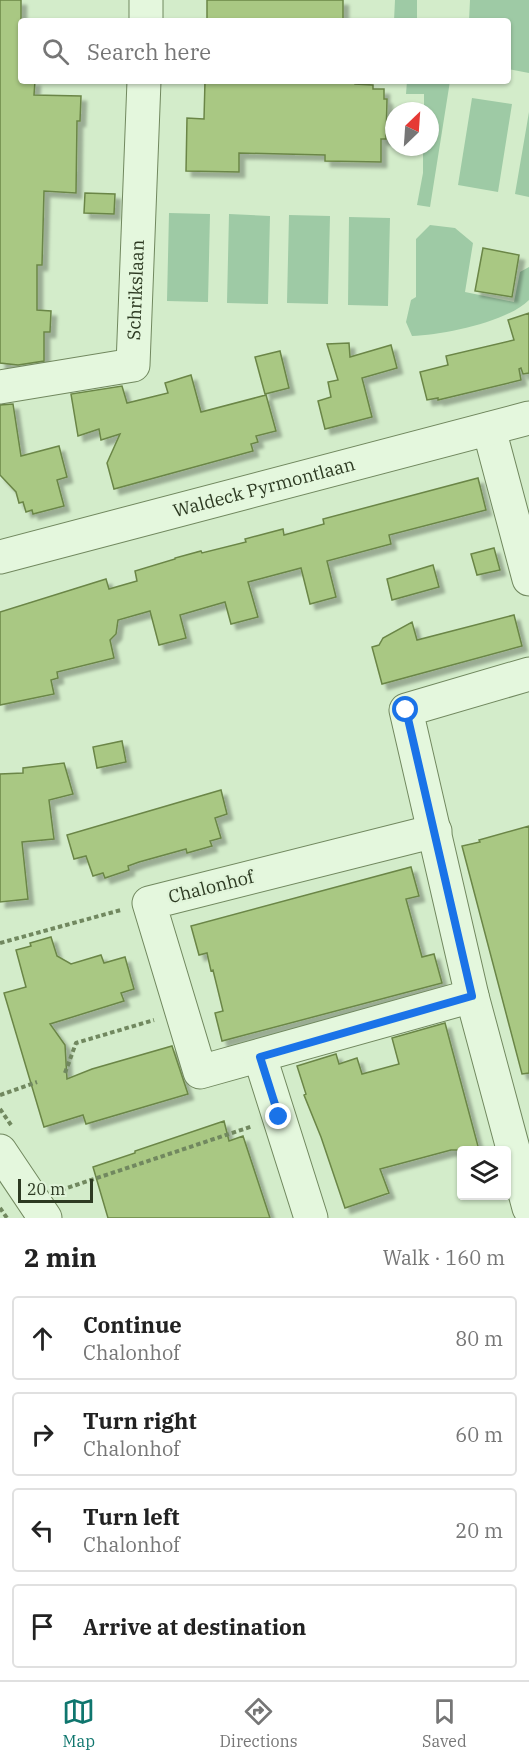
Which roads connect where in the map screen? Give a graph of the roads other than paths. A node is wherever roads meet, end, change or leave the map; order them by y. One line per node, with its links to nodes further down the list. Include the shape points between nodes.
1 (146, 0): 2 (street)
2 (146, 18)
3 (144, 84): 4 (street, Schrikslaan, via 133,365)
4 (0, 387)
5 (529, 418): 6 (street, Waldeck Pyrmontlaan)
6 (489, 429): 7 (street, Waldeck Pyrmontlaan); 8 (street)
7 (0, 557)
8 (529, 579)
9 (529, 675): 10 (street, via 406,710)
10 (435, 831): 11 (street); 12 (street, Chalonhof, via 149,903 200,1072)
11 (472, 996): 12 (street, Chalonhof); 14 (street)
12 (260, 1057): 16 (street)
13 (0, 1151): 15 (street)
14 (527, 1191)
15 (51, 1205)
16 (311, 1218)

